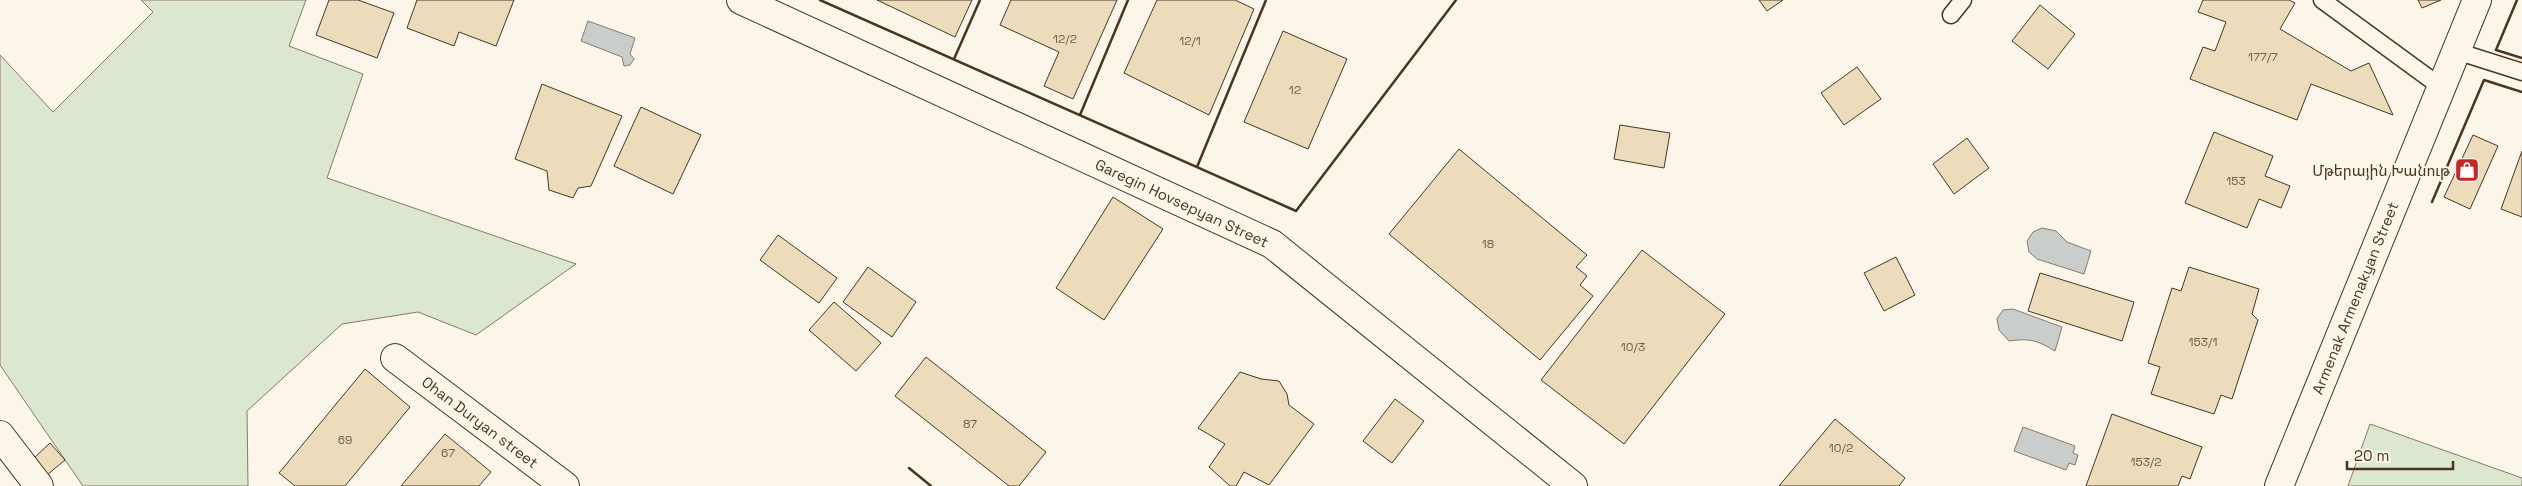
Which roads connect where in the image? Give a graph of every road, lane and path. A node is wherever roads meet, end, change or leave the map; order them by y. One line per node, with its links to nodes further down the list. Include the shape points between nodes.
1 (741, 0): 13 (main road, Garegin Hovsepyan Street, via 1272,244)
2 (1963, 0): 5 (lane)
3 (2322, 0): 8 (lane)
4 (2477, 0): 6 (main road, Armenak Armenakyan Street)
5 (1950, 15)
6 (2456, 50): 7 (lane); 8 (main road, Armenak Armenakyan Street)
7 (2522, 72)
8 (2441, 87): 14 (main road, Armenak Armenakyan Street)
9 (395, 358): 12 (main road, Ohan Duryan street)
10 (0, 435): 11 (main road)
11 (38, 486)
12 (566, 486)
13 (1573, 486)
14 (2279, 486)

